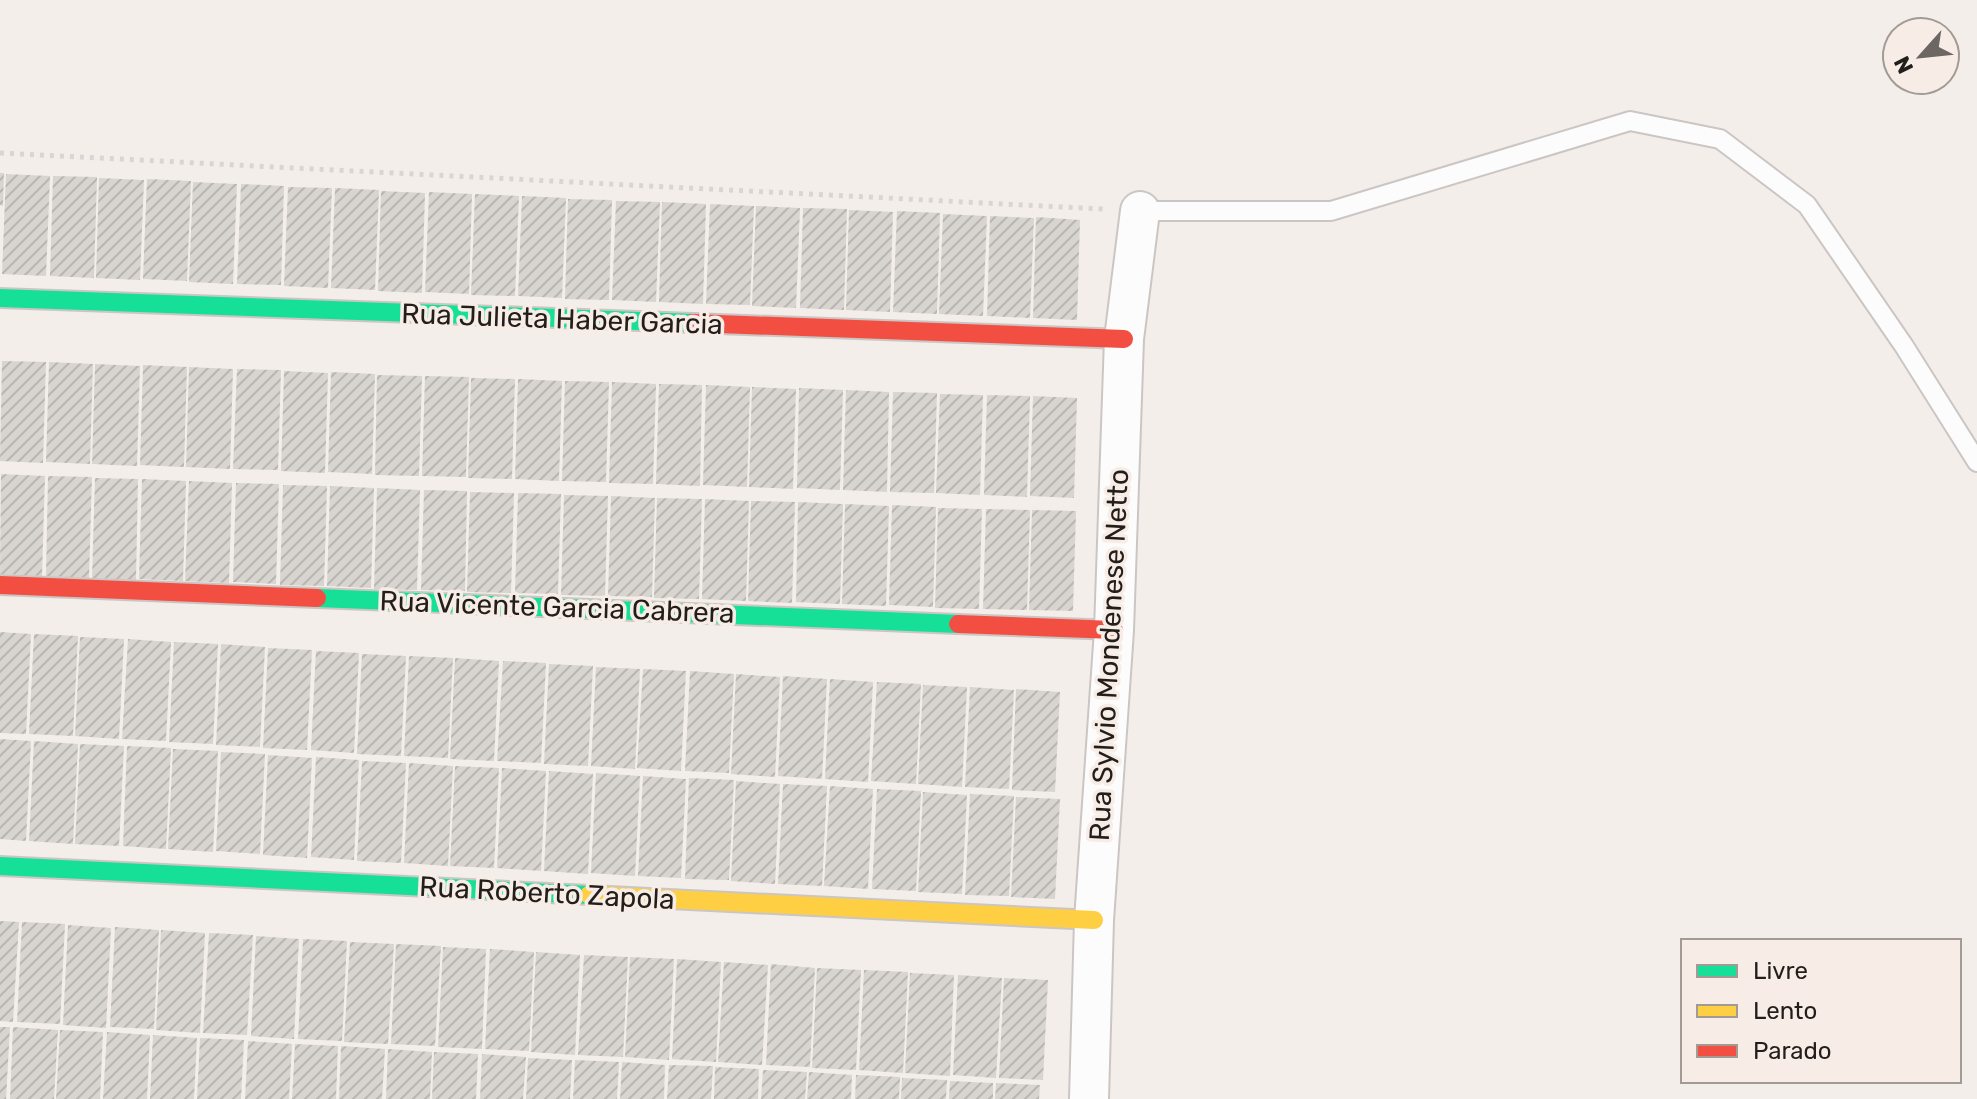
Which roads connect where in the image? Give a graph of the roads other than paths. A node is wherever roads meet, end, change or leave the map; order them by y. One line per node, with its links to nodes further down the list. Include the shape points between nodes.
1 (1140, 211): 3 (street, Rua Sylvio Mondenese Netto); 4 (lane, via 1331,211 1630,121 1720,139 1807,205)
2 (0, 298): 3 (street, Rua Julieta Haber Garcia)
3 (1124, 339): 6 (street, Rua Sylvio Mondenese Netto)
4 (1977, 462)
5 (0, 585): 6 (street, Rua Vicente Garcia Cabrera)
6 (1114, 630): 8 (street, Rua Sylvio Mondenese Netto)
7 (0, 866): 8 (street, Rua Roberto Zapola)
8 (1094, 920): 9 (street, Rua Sylvio Mondenese Netto)
9 (1089, 1099)

